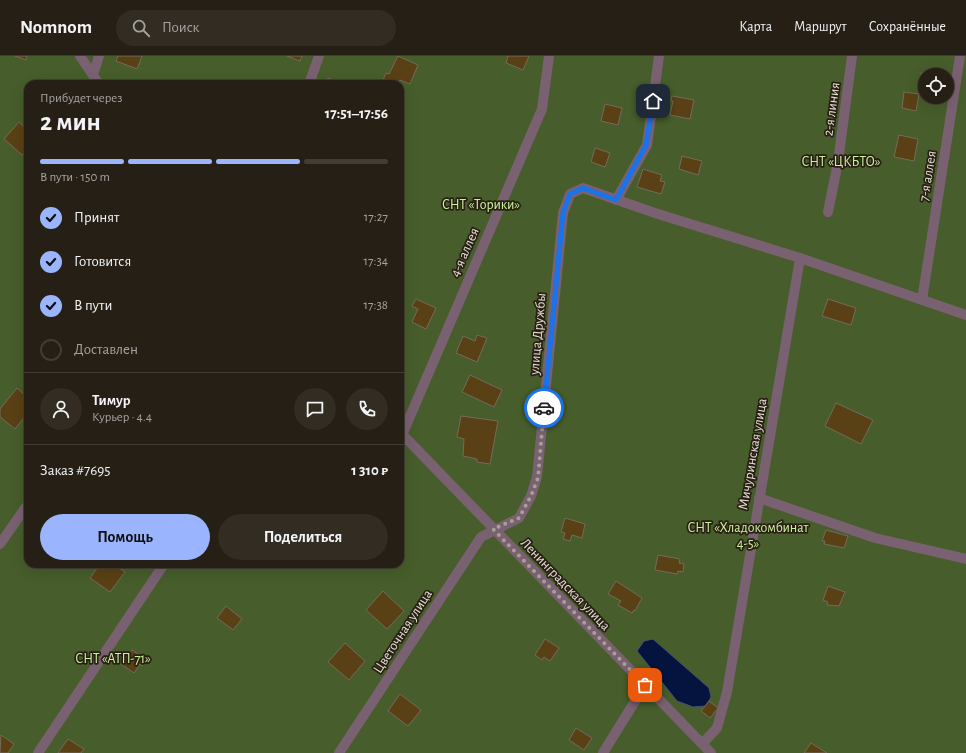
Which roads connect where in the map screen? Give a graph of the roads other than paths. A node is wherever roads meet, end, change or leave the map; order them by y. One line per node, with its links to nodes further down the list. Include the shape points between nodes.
1 (80, 56): 8 (street)
2 (99, 56): 8 (street)
3 (319, 56): 10 (street)
4 (549, 56): 16 (street, 4-я аллея, via 542,109)
5 (659, 56): 11 (street, via 646,145)
6 (852, 56): 12 (street, 2-я линия, via 838,162)
7 (960, 56): 14 (street, 7-я аллея)
8 (93, 75): 9 (street)
9 (96, 80)
10 (310, 80)
11 (616, 200): 13 (street); 20 (street, улица Дружбы, via 583,188 570,194 563,213 538,478 519,518)
12 (828, 212)
13 (800, 258): 14 (street); 18 (street, Мичуринская улица)
14 (922, 300): 15 (street)
15 (966, 315)
16 (404, 426)
17 (404, 436): 20 (street, Ленинградская улица)
18 (759, 498): 22 (street, via 875,538); 25 (street, Мичуринская улица, via 727,692 717,728)
19 (24, 510): 21 (street)
20 (493, 529): 24 (street, Ленинградская улица); 27 (street, Цветочная улица, via 481,537)
21 (0, 544)
22 (966, 559)
23 (161, 568): 26 (street)
24 (645, 685): 25 (street, Ленинградская улица); 28 (street)
25 (702, 744): 29 (street, Ленинградская улица)
26 (38, 753)
27 (339, 753)
28 (603, 753)
29 (711, 753)

